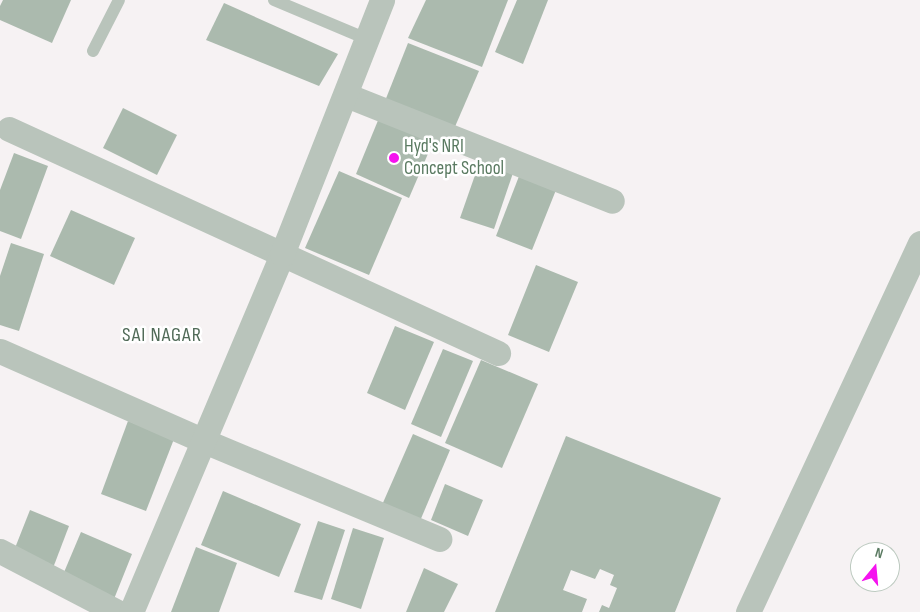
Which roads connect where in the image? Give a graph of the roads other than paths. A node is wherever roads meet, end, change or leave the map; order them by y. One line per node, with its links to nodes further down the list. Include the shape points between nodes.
1 (119, 0): 5 (lane)
2 (274, 0): 4 (lane)
3 (382, 0): 4 (street)
4 (367, 39): 6 (street)
5 (93, 51)
6 (346, 95): 8 (street); 10 (street)
7 (9, 129): 10 (street)
8 (612, 200)
9 (920, 243): 18 (street)
10 (282, 254): 12 (street); 13 (street)
11 (0, 351): 13 (street)
12 (498, 353)
13 (204, 441): 14 (street); 17 (street)
14 (439, 539)
15 (0, 550): 16 (street)
16 (117, 612)
17 (131, 612)
18 (748, 612)

